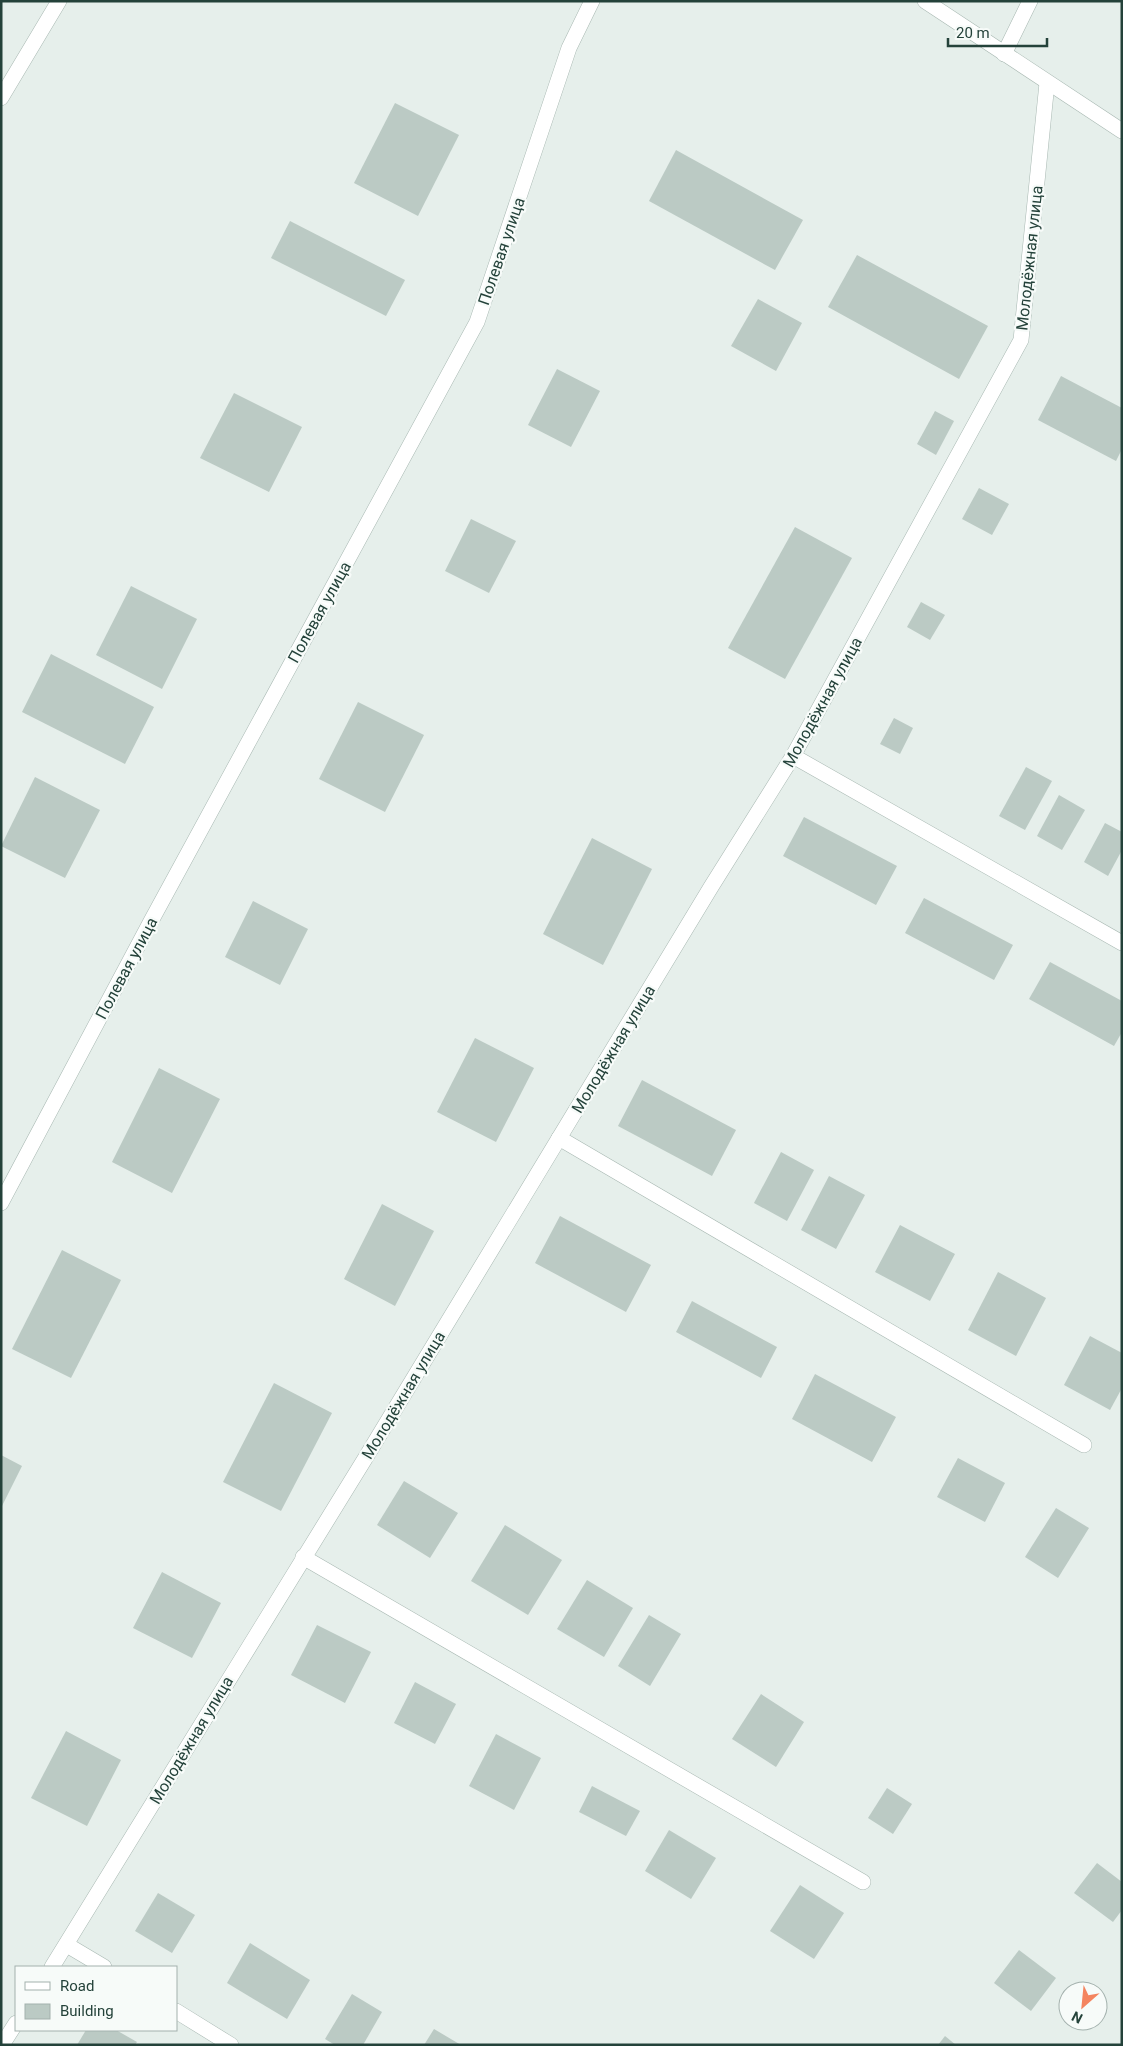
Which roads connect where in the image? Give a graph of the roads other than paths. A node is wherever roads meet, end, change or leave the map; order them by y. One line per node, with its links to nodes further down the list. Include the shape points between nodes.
1 (59, 1): 7 (street)
2 (592, 1): 12 (street, Полевая улица, via 569,48 477,322)
3 (924, 1): 5 (street)
4 (1030, 1): 5 (street)
5 (1004, 54): 6 (street)
6 (1047, 83): 8 (street); 9 (street, Молодёжная улица, via 1021,340)
7 (1, 98)
8 (1122, 131)
9 (793, 756): 10 (street); 11 (street, Молодёжная улица)
10 (1122, 943)
11 (558, 1138): 13 (street); 14 (street, Молодёжная улица)
12 (1, 1203)
13 (1084, 1445)
14 (303, 1557): 15 (street); 16 (street, Молодёжная улица)
15 (863, 1882)
16 (67, 1945): 17 (street, Молодёжная улица); 18 (street)
17 (53, 1966)
18 (102, 1966)
19 (178, 2012): 22 (street)
20 (15, 2025): 21 (street)
21 (2, 2045)
22 (231, 2045)

